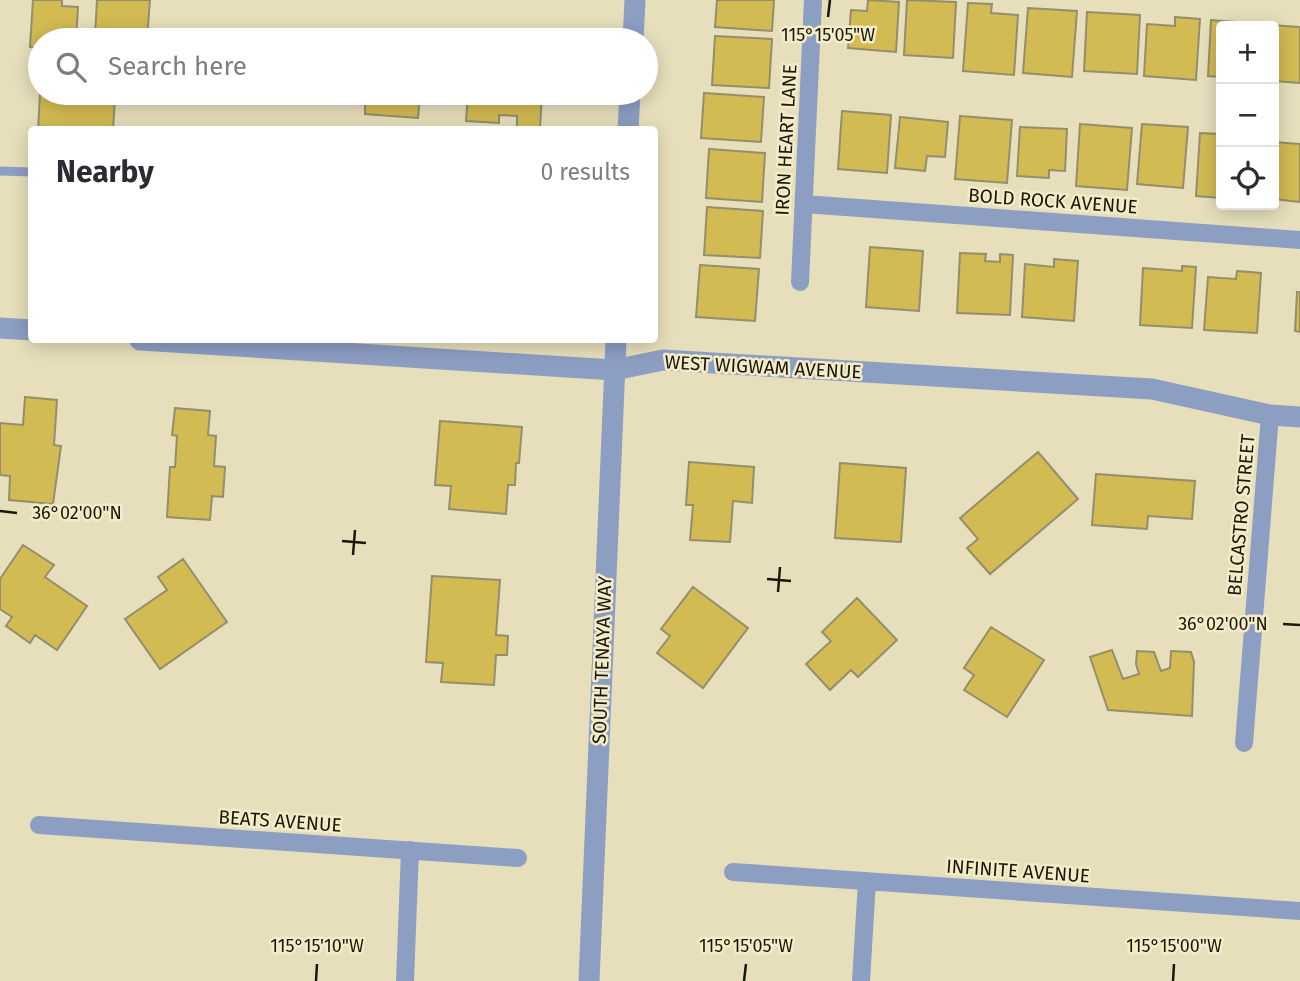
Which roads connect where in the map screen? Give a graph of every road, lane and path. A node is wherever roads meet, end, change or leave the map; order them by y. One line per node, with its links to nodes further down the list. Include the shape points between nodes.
1 (635, 0): 3 (street)
2 (813, 0): 8 (street, IRON HEART LANE)
3 (634, 28)
4 (629, 105): 5 (street)
5 (628, 126)
6 (0, 171): 7 (lane)
7 (28, 172)
8 (804, 204): 9 (street, BOLD ROCK AVENUE); 10 (street, IRON HEART LANE)
9 (1300, 240)
10 (800, 282)
11 (0, 328): 12 (street)
12 (28, 331)
13 (187, 343): 15 (street, WEST WIGWAM AVENUE)
14 (616, 343): 15 (street, SOUTH TENAYA WAY)
15 (614, 370): 16 (street, WEST WIGWAM AVENUE, via 663,360 1152,389); 26 (street, SOUTH TENAYA WAY)
16 (1270, 415): 17 (street, WEST WIGWAM AVENUE); 18 (street, BELCASTRO STREET)
17 (1300, 416)
18 (1244, 743)
19 (39, 825): 20 (street, BEATS AVENUE)
20 (410, 850): 21 (street, BEATS AVENUE); 25 (street)
21 (518, 858)
22 (733, 872): 23 (street, INFINITE AVENUE)
23 (867, 881): 24 (street, INFINITE AVENUE); 27 (street)
24 (1300, 911)
25 (405, 981)
26 (589, 981)
27 (861, 981)

